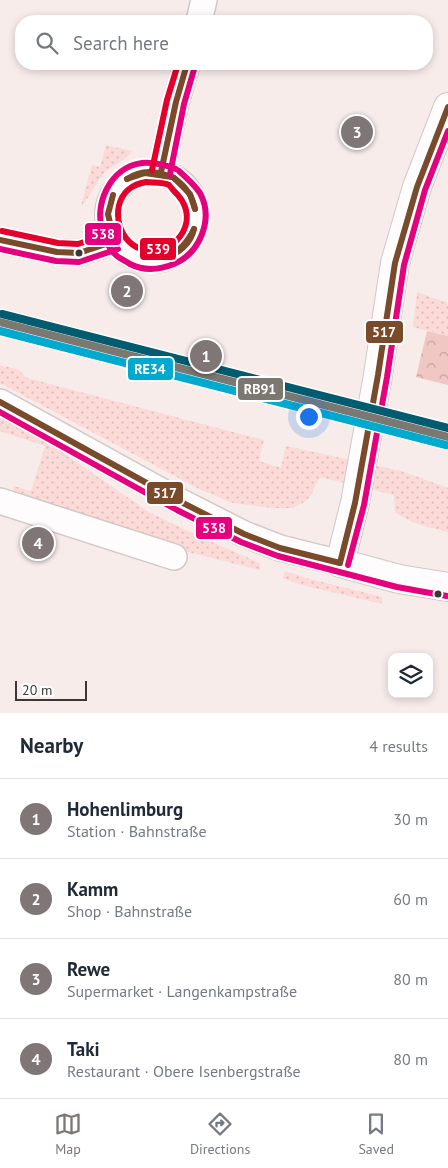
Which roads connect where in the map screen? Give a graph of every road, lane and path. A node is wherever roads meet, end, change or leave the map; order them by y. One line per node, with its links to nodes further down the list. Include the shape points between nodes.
1 (204, 0): 2 (street)
2 (200, 15)
3 (185, 70): 5 (street)
4 (448, 107): 11 (street, via 417,187 395,263 358,486)
5 (161, 172): 7 (street, via 131,176 111,198 109,228); 7 (street, via 174,176 192,196 197,222 192,236 183,249 155,261 140,259 126,252)
6 (0, 240): 7 (street, via 57,252 79,253)
7 (115, 241)
8 (0, 402): 11 (street, via 244,534 280,548)
9 (10, 505): 10 (street)
10 (174, 557)
11 (340, 562): 12 (street, via 400,579)
12 (448, 586)

